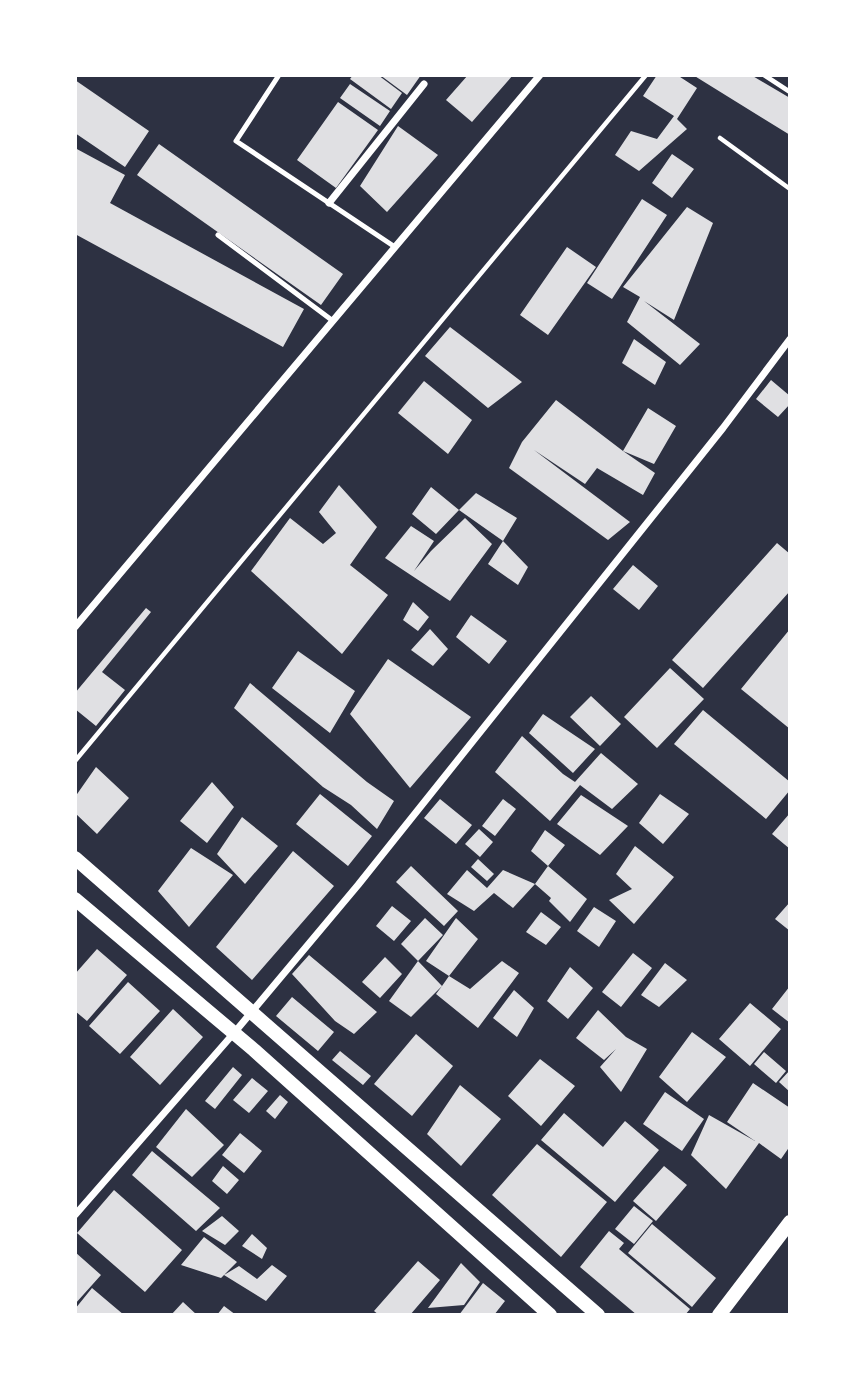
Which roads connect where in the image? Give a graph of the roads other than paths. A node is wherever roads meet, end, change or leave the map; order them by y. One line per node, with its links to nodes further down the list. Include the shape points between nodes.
1 (279, 75): 4 (lane, via 236,141)
2 (540, 75): 6 (street)
3 (424, 84): 4 (street)
4 (329, 203): 6 (lane)
5 (218, 235): 7 (lane)
6 (395, 247): 7 (street)
7 (333, 321): 9 (street)
8 (790, 340): 12 (street)
9 (75, 627)
10 (75, 858): 12 (main road)
11 (75, 899): 13 (main road)
12 (251, 1012): 13 (street); 17 (main road)
13 (234, 1033): 14 (street); 16 (main road)
14 (75, 1215)
15 (790, 1222): 18 (main road)
16 (550, 1315)
17 (598, 1315)
18 (719, 1315)

